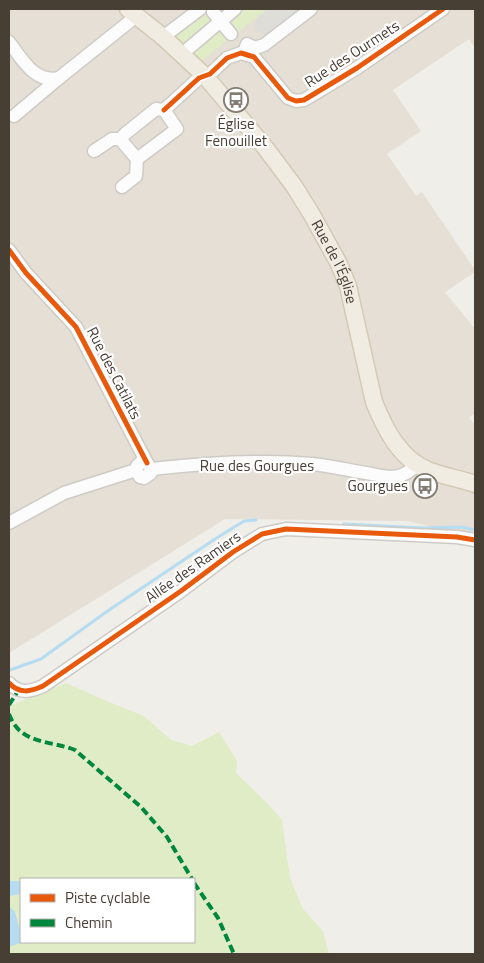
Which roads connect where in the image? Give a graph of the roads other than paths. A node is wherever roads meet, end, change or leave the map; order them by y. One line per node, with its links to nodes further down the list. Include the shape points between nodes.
1 (200, 9): 8 (street)
2 (235, 9): 6 (street)
3 (311, 9): 11 (street, via 264,45 254,48 247,44)
4 (443, 9): 11 (street, Rue des Ourmets, via 304,100 288,98 254,57)
5 (131, 12): 8 (main road, Rue de l'Église); 13 (street, via 129,22)
6 (217, 16): 7 (street); 10 (street)
7 (231, 34)
8 (163, 37): 12 (main road, Rue de l'Église)
9 (9, 42): 13 (street, via 32,72 52,79)
10 (189, 48)
11 (244, 53): 12 (street, via 227,58)
12 (205, 76): 14 (street); 21 (main road, Rue de l'Église, via 294,186 339,264 354,308 374,402 388,432 403,453)
13 (60, 78): 15 (street)
14 (164, 110): 16 (street, via 156,109); 18 (street, via 176,129)
15 (14, 116)
16 (120, 139): 17 (street, via 112,139); 18 (street)
17 (94, 151)
18 (137, 159): 19 (street, via 136,176)
19 (122, 186)
20 (9, 250): 22 (street, Rue des Catilats, via 76,327 134,441)
21 (417, 464): 22 (street, Rue des Gourgues, via 410,472 398,477 278,462); 23 (main road, Rue de l'Église)
22 (143, 466): 24 (street, Rue des Gourgues, via 64,493)
23 (475, 484)
24 (9, 523)
25 (475, 540): 26 (street, Allée des Ramiers, via 286,529 262,534 42,686 32,691 18,691)
26 (9, 683)

